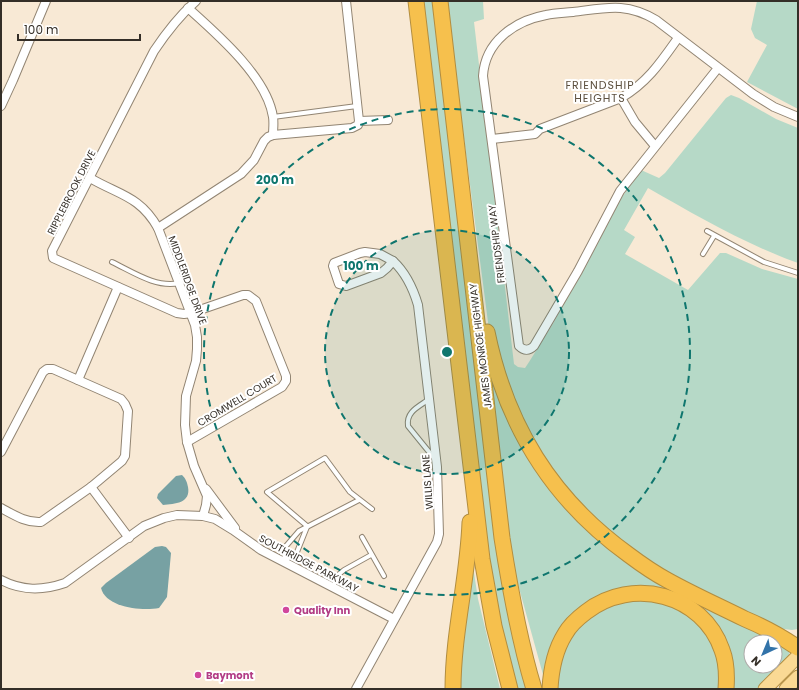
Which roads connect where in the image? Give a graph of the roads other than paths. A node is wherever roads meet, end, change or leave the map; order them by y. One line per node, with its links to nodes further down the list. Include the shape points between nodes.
1 (46, 1): 10 (street)
2 (196, 1): 6 (street, RIPPLEBROOK DRIVE)
3 (346, 1): 11 (street)
4 (416, 1): 36 (highway)
5 (440, 1): 22 (highway, JAMES MONROE HIGHWAY)
6 (188, 8): 12 (street, via 238,56 265,94); 19 (street, RIPPLEBROOK DRIVE, via 154,51)
7 (678, 38): 8 (street, FRIENDSHIP WAY); 9 (street, via 651,74 637,88); 17 (street, FRIENDSHIP WAY, via 645,14 622,8 610,7 546,15 522,23 495,43 486,57 483,76)
8 (718, 68): 13 (street, FRIENDSHIP WAY, via 774,107); 18 (street, FRIENDSHIP WAY)
9 (621, 98): 17 (street, via 540,129 535,134); 18 (street, via 635,122)
10 (1, 106)
11 (357, 106): 12 (lane); 15 (street)
12 (273, 117): 16 (street)
13 (798, 117)
14 (388, 120): 15 (street)
15 (359, 121): 16 (street, via 358,125 352,128)
16 (273, 135): 20 (street, via 264,141 254,160 241,174)
17 (492, 139): 18 (street, FRIENDSHIP WAY, via 519,346 526,350 534,346 556,309 620,191)
18 (655, 146)
19 (90, 178): 20 (street, MIDDLERIDGE DRIVE, via 137,202); 29 (street, RIPPLEBROOK DRIVE, via 52,255 53,258)
20 (158, 228): 28 (street, MIDDLERIDGE DRIVE)
21 (706, 231): 23 (lane)
22 (467, 234): 53 (highway, via 493,361 501,386 521,433 549,476 602,535 640,563 682,588); 61 (highway, JAMES MONROE HIGHWAY, via 502,538)
23 (714, 236): 24 (lane); 27 (lane, via 764,262)
24 (703, 254)
25 (393, 261): 25 (street, via 380,254 365,252 342,259 333,266 339,284 346,286 381,273); 32 (street, WILLIS LANE, via 410,282 418,305)
26 (112, 262): 28 (lane, via 155,282)
27 (798, 273)
28 (179, 283): 30 (street, MIDDLERIDGE DRIVE)
29 (118, 287): 30 (street, RIPPLEBROOK DRIVE, via 177,313); 31 (street)
30 (191, 314): 33 (street, MIDDLERIDGE DRIVE, via 196,331 197,349 186,396); 33 (street, CROMWELL COURT, via 243,295 253,298 286,381 282,387)
31 (78, 380): 34 (street, via 54,369 43,372); 38 (street, via 121,399 128,411 125,456)
32 (430, 399): 35 (street, WILLIS LANE); 35 (lane, via 412,411 408,426)
33 (187, 442): 37 (street, MIDDLERIDGE DRIVE)
34 (1, 452)
35 (436, 460): 52 (street, WILLIS LANE, via 439,534 437,542)
36 (471, 477): 59 (highway, via 470,530); 60 (highway, via 486,589)
37 (200, 480): 42 (street, MIDDLERIDGE DRIVE, via 207,496); 44 (street)
38 (91, 487): 40 (street, via 41,522 26,521); 45 (street)
39 (359, 500): 41 (lane); 43 (lane); 43 (lane, via 325,458 267,492)
40 (1, 508)
41 (372, 509)
42 (203, 516): 44 (street, SOUTHRIDGE PARKWAY, via 215,519); 45 (street, SOUTHRIDGE PARKWAY, via 177,515 164,518 144,526)
43 (307, 526): 48 (lane, via 297,552); 48 (lane, via 286,546)
44 (240, 535): 48 (street, SOUTHRIDGE PARKWAY, via 261,550)
45 (129, 538): 50 (street, SOUTHRIDGE PARKWAY, via 64,583 54,587 28,589)
46 (362, 538): 47 (lane)
47 (371, 555): 49 (lane); 51 (lane, via 344,570 338,575)
48 (284, 561): 51 (street, SOUTHRIDGE PARKWAY)
49 (384, 576)
50 (1, 580)
51 (332, 587): 52 (street, SOUTHRIDGE PARKWAY)
52 (394, 619): 58 (street, WILLIS LANE)
53 (771, 630): 54 (highway); 55 (highway)
54 (798, 632)
55 (798, 648)
56 (798, 656): 64 (main road)
57 (798, 677): 65 (main road)
58 (356, 689)
59 (453, 689)
60 (510, 689)
61 (534, 689)
62 (550, 689): 63 (highway, via 555,658 565,633 572,624 604,600 636,592 648,592 676,601 689,608 708,625 722,651 727,677)
63 (726, 689)
64 (765, 689)
65 (786, 689)

